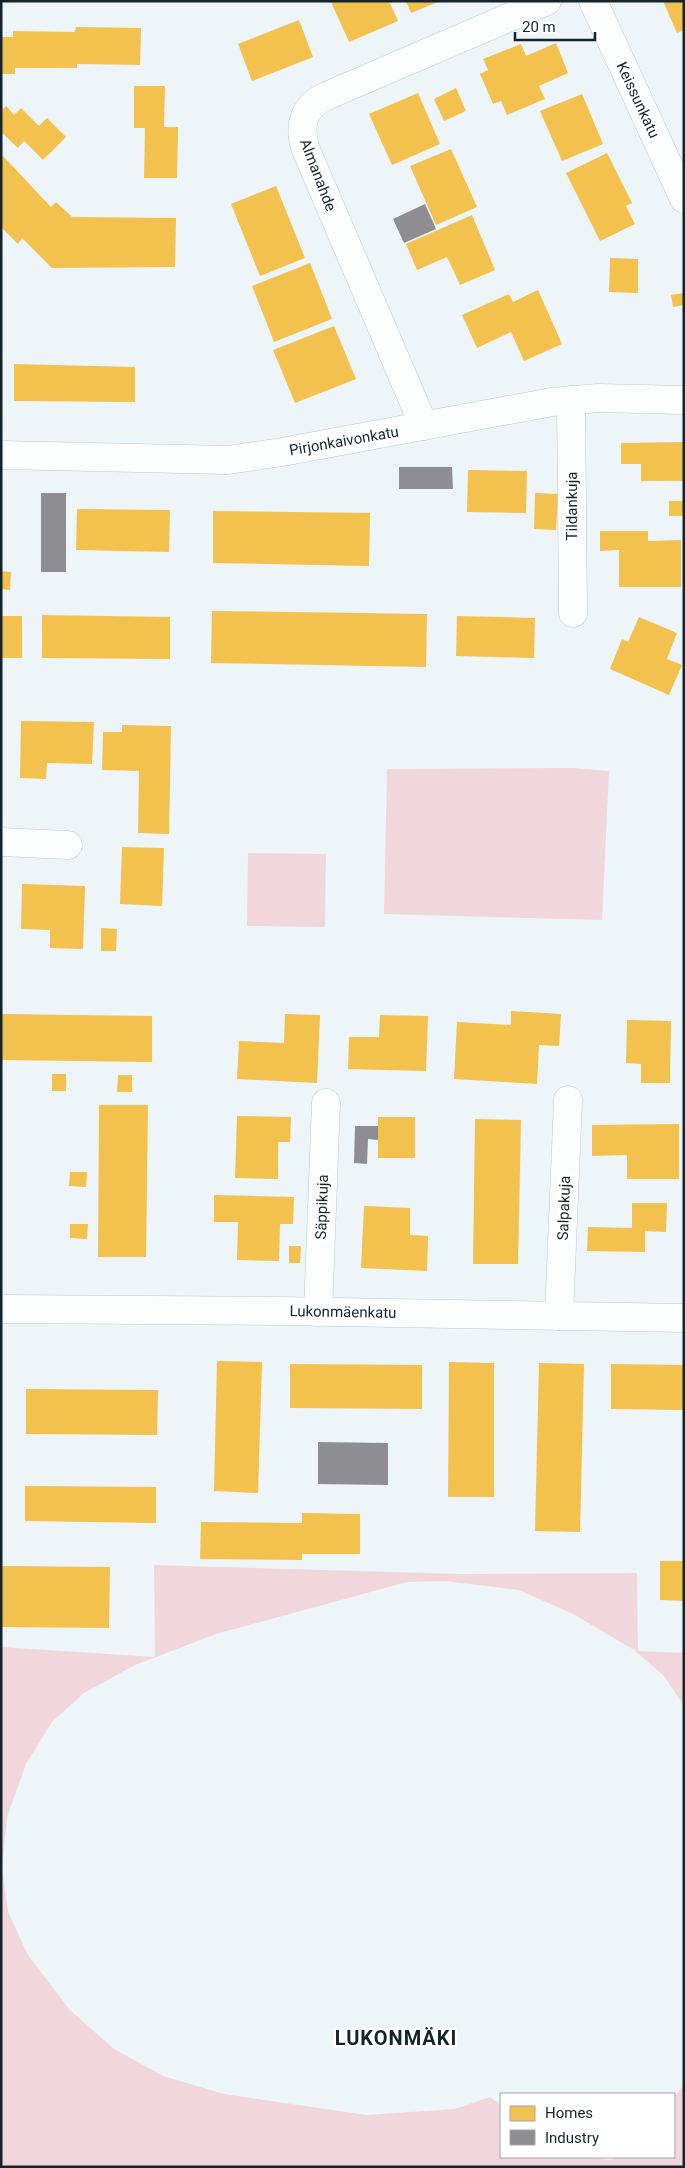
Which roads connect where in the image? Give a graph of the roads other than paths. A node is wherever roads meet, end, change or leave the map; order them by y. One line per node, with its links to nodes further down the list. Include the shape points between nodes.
1 (547, 1): 6 (street, Almanahde, via 324,97 314,102 304,118 301,137 306,150)
2 (593, 1): 3 (street, Keissunkatu)
3 (684, 200)
4 (571, 400): 5 (street, Pirjonkaivonkatu); 6 (street, Pirjonkaivonkatu); 8 (street, Tildankuja)
5 (684, 400)
6 (424, 426): 7 (street, Pirjonkaivonkatu, via 228,460)
7 (1, 455)
8 (573, 613)
9 (1, 842): 10 (street)
10 (68, 845)
11 (568, 1100): 15 (street, Salpakuja)
12 (326, 1103): 14 (street, Säppikuja)
13 (1, 1309): 14 (street, Lukonmäenkatu)
14 (318, 1312): 15 (street, Lukonmäenkatu)
15 (559, 1316): 16 (street, Lukonmäenkatu)
16 (684, 1318)

